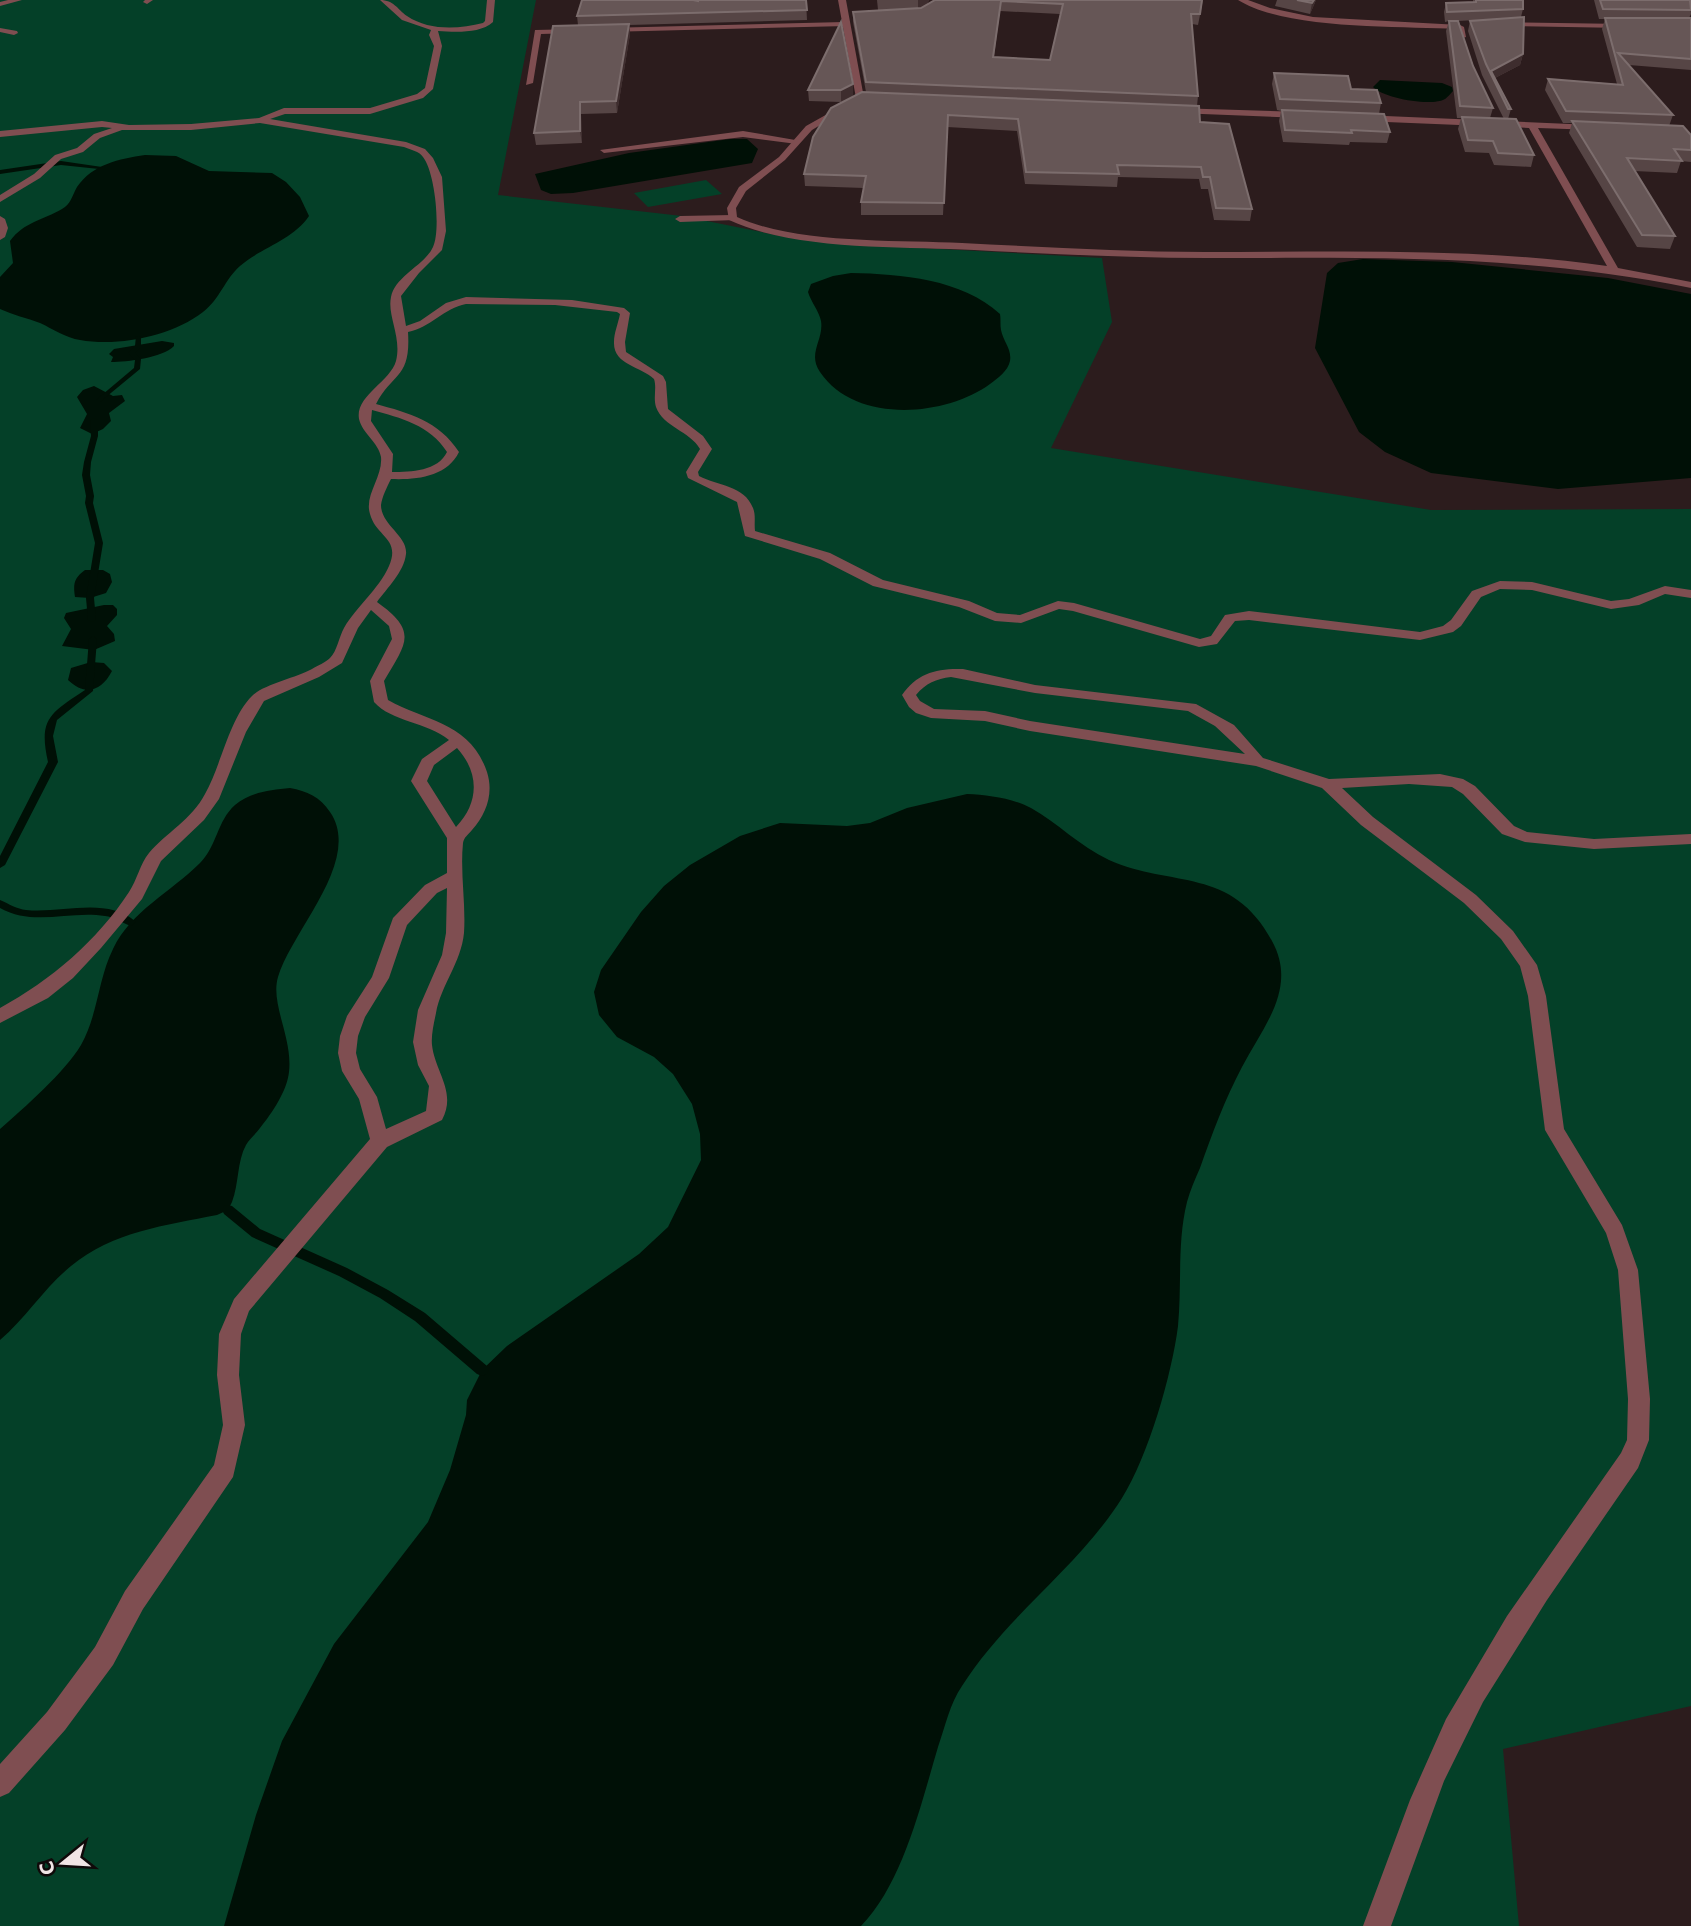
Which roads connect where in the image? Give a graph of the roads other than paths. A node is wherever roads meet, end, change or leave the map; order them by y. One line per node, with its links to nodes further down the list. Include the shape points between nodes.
1 (18, 0): 6 (street)
2 (384, 0): 13 (street, via 405,19)
3 (491, 0): 13 (street, via 485,25)
4 (842, 0): 8 (street)
5 (1242, 0): 12 (street, via 1313,19)
6 (0, 4)
7 (855, 16): 8 (street)
8 (844, 20): 15 (street); 20 (street)
9 (1499, 24): 11 (street)
10 (1471, 25): 12 (street)
11 (1637, 26)
12 (1460, 27): 18 (street)
13 (435, 28): 26 (street, via 438,46 429,89 420,96 370,111 284,111)
14 (0, 30): 17 (street)
15 (594, 30)
16 (580, 31): 19 (street, via 540,28)
17 (14, 33)
18 (1466, 51)
19 (529, 83)
20 (860, 98): 21 (street); 32 (street, via 815,122)
21 (874, 98)
22 (1168, 110): 24 (street)
23 (1493, 111): 27 (street)
24 (1320, 116)
25 (1348, 117): 27 (street)
26 (260, 120): 29 (street, via 191,127); 41 (street, via 406,145 427,154 437,177 441,241 396,296)
27 (1499, 123): 28 (street)
28 (1532, 125): 30 (street); 39 (street)
29 (121, 127): 31 (street, via 102,124); 34 (street, via 58,157)
30 (1598, 128)
31 (0, 134)
32 (797, 141): 33 (street, via 743,134); 35 (street, via 790,152 746,185 733,204)
33 (604, 150)
34 (0, 199)
35 (732, 218): 37 (street); 39 (street, via 792,234 866,241 1115,254 1441,255)
36 (0, 219): 38 (street)
37 (680, 219)
38 (0, 237)
39 (1613, 268): 40 (street)
40 (1691, 285)
41 (401, 329): 42 (street, via 399,370); 44 (street, via 422,325 438,309 454,302 474,300 620,310 625,313 622,354 658,376 665,414 706,449 692,472 694,478 740,497 748,511 750,533 825,556 878,583 964,604 995,617 1021,619 1058,605 1210,643 1230,618 1253,615 1331,628 1436,634 1456,625 1476,595 1496,586 1538,588 1623,605 1662,589)
42 (369, 405): 43 (street, via 365,421 387,454); 43 (street, via 423,424 453,452 443,466)
43 (386, 475): 45 (street, via 375,503 376,516 400,553)
44 (1691, 594)
45 (371, 604): 46 (street, via 389,616 401,635 377,681 381,702 443,728); 52 (street, via 351,628 337,660 258,698 238,732 213,794 198,816 154,858 136,895 95,944 42,993)
46 (458, 740): 49 (street, via 479,768 482,781 481,802 471,822); 49 (street, via 427,762 419,781)
47 (1258, 761): 47 (street, via 997,718 939,715 919,710 909,695 927,677 963,674 1035,689 1191,707 1232,730); 48 (street)
48 (1328, 784): 50 (street, via 1409,779 1457,783 1508,830 1551,841); 55 (street, via 1367,821 1470,900 1507,935 1528,965 1538,996 1555,1130 1615,1231 1628,1270 1639,1399 1638,1440 1630,1461 1507,1640 1455,1728)
49 (455, 838): 51 (street)
50 (1691, 839)
51 (453, 877): 53 (street, via 451,955 427,1010 422,1042 438,1086 435,1115); 53 (street, via 430,889 399,922 380,978 349,1036 351,1071 368,1097)
52 (0, 1016)
53 (380, 1141): 54 (street, via 241,1306 230,1334 228,1375 234,1425 225,1469 134,1600 104,1656 56,1721)
54 (0, 1784)
55 (1377, 1926)

